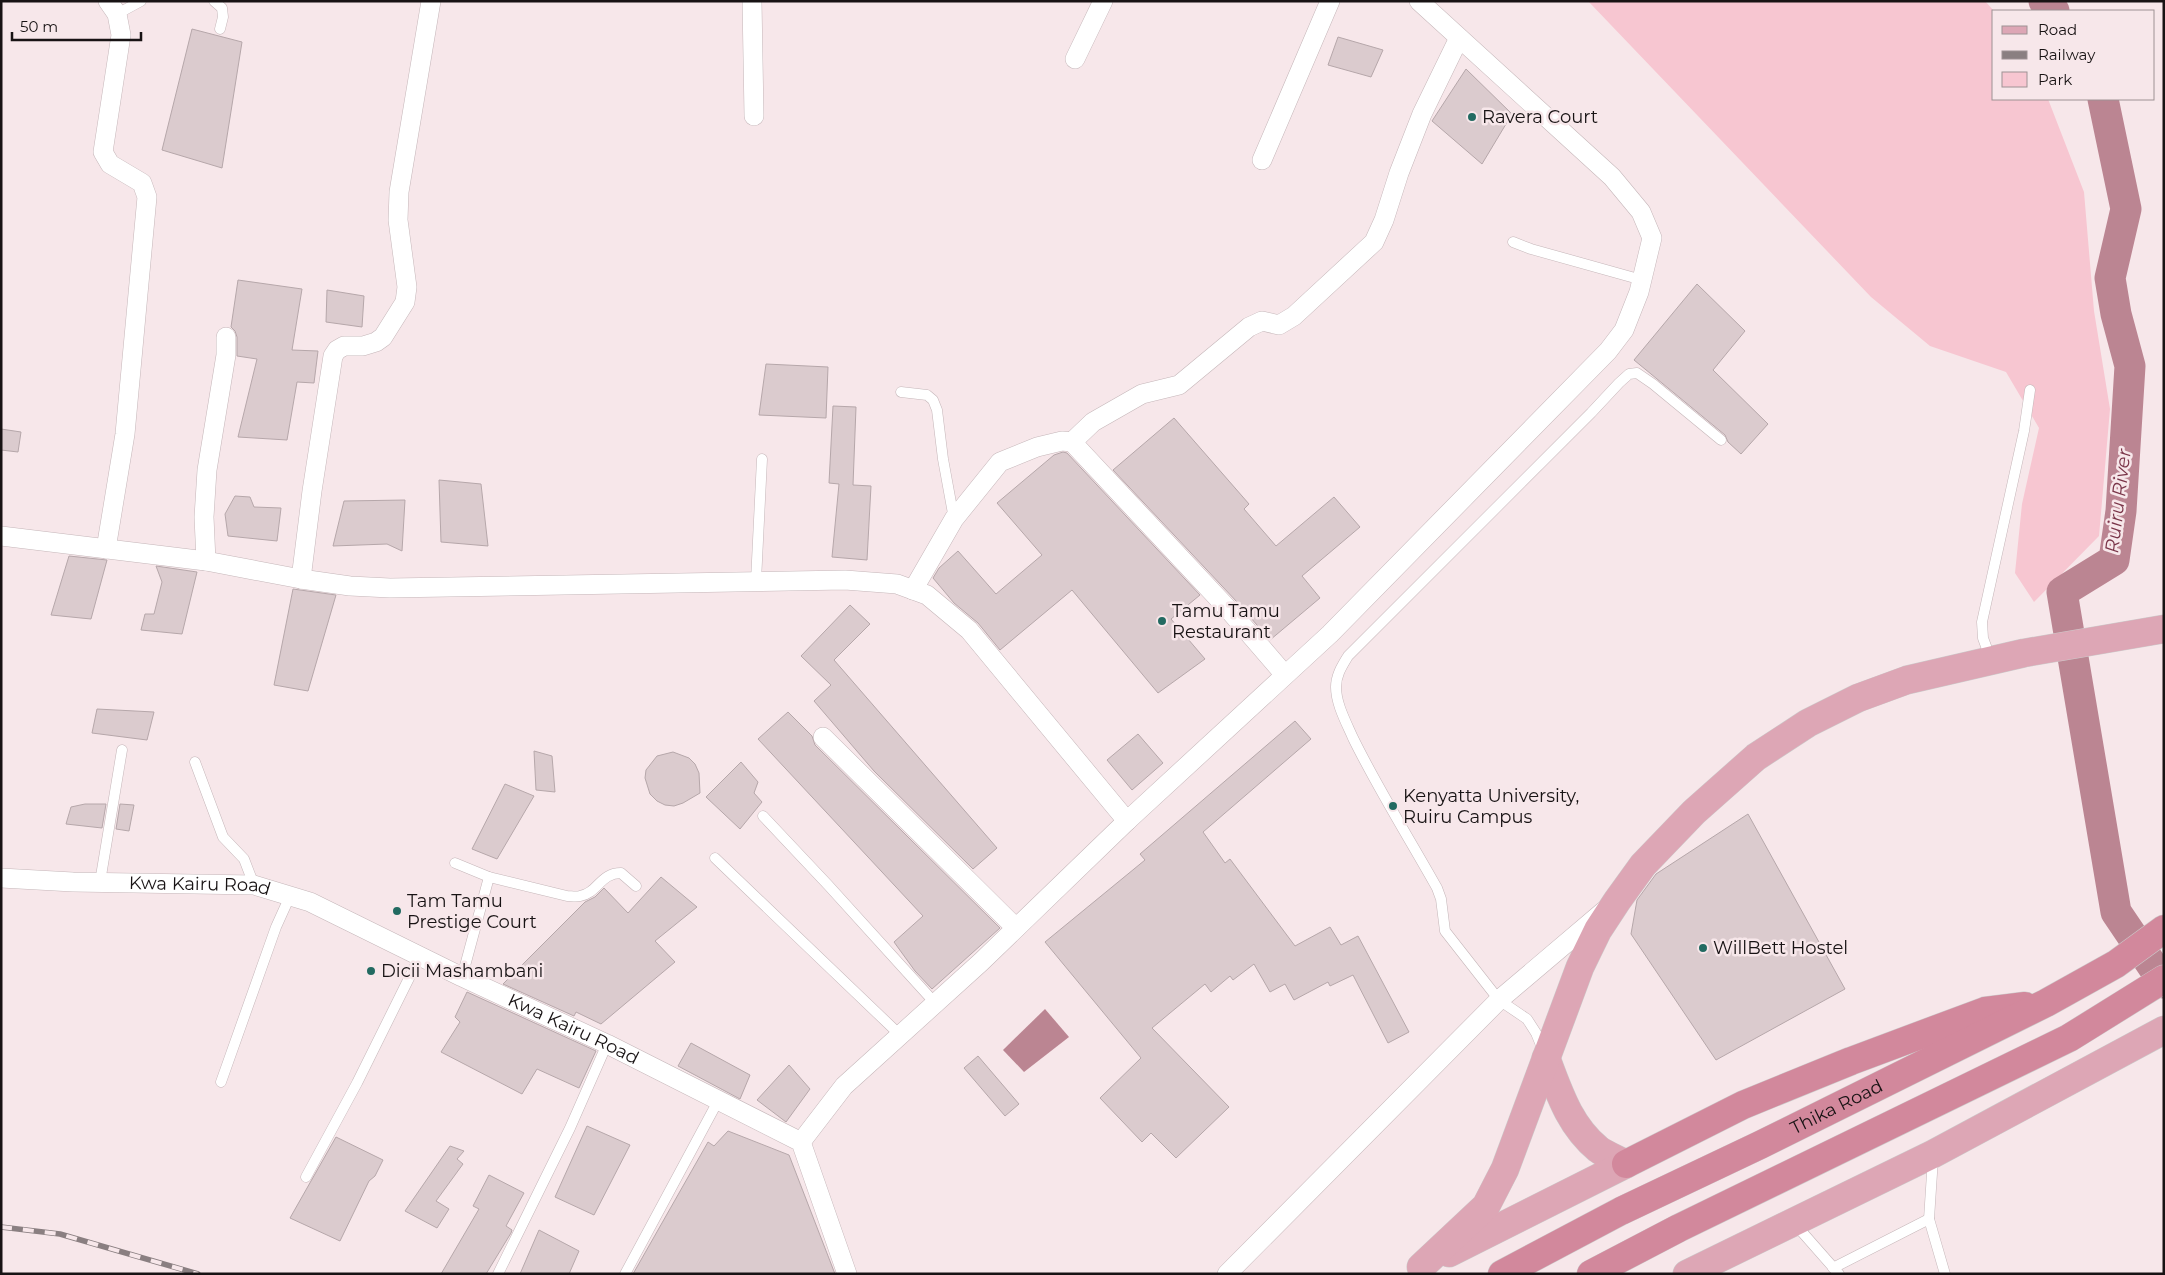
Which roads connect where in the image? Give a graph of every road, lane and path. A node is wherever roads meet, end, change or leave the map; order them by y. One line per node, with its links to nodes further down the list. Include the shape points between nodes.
1 (140, 1): 8 (lane)
2 (214, 1): 9 (lane, via 222,8)
3 (432, 1): 26 (street, via 399,192 398,220 407,287 405,302 383,337 363,346 344,346 333,356)
4 (752, 1): 12 (street)
5 (1103, 1): 11 (street)
6 (1330, 1): 13 (street)
7 (1419, 1): 10 (street)
8 (112, 8): 24 (street, via 121,35 103,152 110,164 142,183 147,197 125,434)
9 (220, 28)
10 (1459, 38): 15 (street, via 1612,177 1641,212 1652,238); 20 (street, via 1422,114 1374,242 1294,316 1279,325 1262,321 1249,327 1179,385 1142,394 1093,422)
11 (1075, 59)
12 (754, 116)
13 (1262, 160)
14 (1513, 242): 15 (lane, via 1531,250)
15 (1642, 280): 31 (street, via 1624,330 1608,351 1330,634)
16 (226, 337): 25 (street, via 226,355 207,470)
17 (2030, 390): 30 (lane, via 1982,622 1983,638)
18 (901, 392): 22 (lane, via 927,395 933,400)
19 (1721, 440): 51 (lane, via 1653,384 1637,374 1629,374 1348,656 1338,673 1338,701 1348,727 1368,769 1437,888 1445,931)
20 (1072, 442): 22 (street, via 1037,446 1000,462); 31 (street, via 1230,610)
21 (762, 459): 27 (lane)
22 (954, 519): 28 (street)
23 (1, 536): 24 (street)
24 (106, 549): 25 (street)
25 (206, 561): 26 (street)
26 (301, 579): 27 (street, via 390,588)
27 (756, 581): 28 (street, via 845,580 897,584)
28 (913, 590): 36 (street, via 927,595 970,630)
29 (2164, 629): 30 (main road)
30 (1991, 661): 45 (main road, via 1907,680 1858,698 1808,723 1756,757 1694,812 1643,866)
31 (1285, 675): 36 (street)
32 (823, 738): 46 (street)
33 (122, 750): 41 (lane)
34 (195, 762): 42 (lane, via 223,837 244,859)
35 (763, 816): 53 (lane)
36 (1127, 821): 46 (street)
37 (715, 858): 55 (lane)
38 (455, 863): 39 (lane)
39 (489, 877): 43 (lane, via 567,896 590,892 612,873 621,872); 49 (lane)
40 (1, 878): 41 (street, Kwa Kairu Road)
41 (100, 882): 42 (street, Kwa Kairu Road)
42 (254, 886): 44 (street, Kwa Kairu Road)
43 (636, 886)
44 (290, 896): 48 (street, Kwa Kairu Road, via 310,902); 58 (lane)
45 (1616, 901): 51 (street); 57 (main road, via 1580,967)
46 (1016, 928): 53 (street)
47 (2164, 929): 52 (highway, Thika Road, via 2116,964)
48 (420, 956): 49 (street, Kwa Kairu Road); 63 (lane)
49 (462, 978): 56 (street, Kwa Kairu Road)
50 (2164, 979): 73 (highway, via 2069,1038)
51 (1499, 1000): 57 (lane, via 1527,1019); 71 (street)
52 (2046, 1003): 62 (highway, via 1985,1011 1851,1061 1742,1105); 72 (highway, Thika Road, via 1622,1211)
53 (935, 1004): 55 (street)
54 (2163, 1030): 61 (main road)
55 (900, 1036): 60 (street, via 844,1086)
56 (607, 1044): 59 (street, Kwa Kairu Road); 68 (lane, via 570,1128)
57 (1546, 1058): 62 (main road, via 1563,1103 1577,1128 1600,1150); 66 (main road, via 1505,1169 1486,1206)
58 (221, 1082)
59 (718, 1101): 60 (street, Kwa Kairu Road); 69 (lane)
60 (801, 1142): 70 (street)
61 (1933, 1154): 64 (lane); 65 (main road)
62 (1626, 1164): 66 (main road)
63 (306, 1177)
64 (1930, 1219): 67 (lane); 75 (lane)
65 (1793, 1221): 67 (lane); 74 (main road)
66 (1415, 1270)
67 (1836, 1271)
68 (498, 1274)
69 (625, 1274)
70 (847, 1274)
71 (1226, 1274)
72 (1502, 1274)
73 (1591, 1274)
74 (1687, 1274)
75 (1945, 1274)

